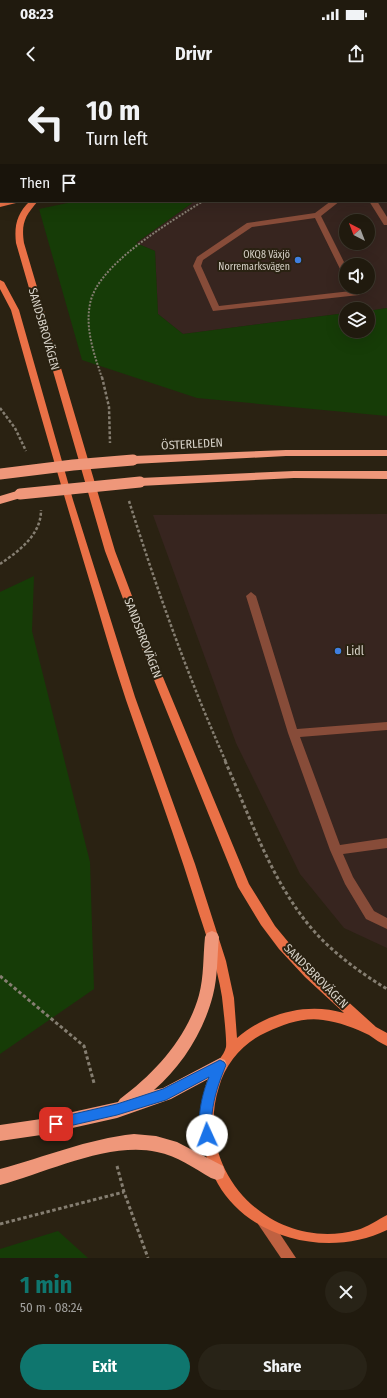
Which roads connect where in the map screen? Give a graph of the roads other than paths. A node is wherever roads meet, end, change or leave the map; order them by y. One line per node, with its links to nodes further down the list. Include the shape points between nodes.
1 (15, 202): 5 (main road)
2 (33, 202): 24 (main road, SANDSBROVÄGEN, via 20,220 20,243 110,551 158,678 244,887 263,918 290,953)
3 (335, 202): 6 (lane)
4 (374, 202): 7 (lane)
5 (0, 205)
6 (317, 215): 8 (lane); 10 (lane, via 250,225 200,259 197,266 216,309)
7 (387, 224)
8 (339, 260)
9 (0, 282): 23 (main road, SANDSBROVÄGEN, via 15,310 69,500 126,682)
10 (347, 294)
11 (387, 453): 12 (highway, ÖSTERLEDEN, bridge, via 278,453 133,460)
12 (0, 474)
13 (387, 475): 14 (highway, bridge, via 260,476 140,482)
14 (20, 494): 15 (highway); 16 (highway)
15 (0, 496)
16 (0, 500)
17 (251, 596): 19 (lane)
18 (387, 726): 19 (lane)
19 (293, 733): 21 (lane)
20 (387, 843): 21 (lane)
21 (336, 850): 22 (lane, via 349,880 370,915)
22 (387, 924)
23 (212, 937): 26 (main road, SANDSBROVÄGEN, via 228,998); 28 (highway, via 206,995 193,1028 157,1079)
24 (371, 1029): 25 (main road); 26 (main road, via 322,1014 294,1015 267,1024 243,1039)
25 (387, 1040)
26 (232, 1050): 27 (main road)
27 (220, 1065): 28 (highway, via 166,1094); 30 (main road, via 211,1087 206,1117 211,1154)
28 (117, 1110): 29 (highway, via 41,1127)
29 (0, 1133)
30 (218, 1172): 31 (highway, via 177,1150 140,1141 119,1143); 33 (main road, via 230,1192 246,1210)
31 (0, 1176)
32 (387, 1222): 33 (main road, via 379,1229 352,1238 322,1241 293,1236)
33 (266, 1224): 34 (main road)
34 (289, 1258)

